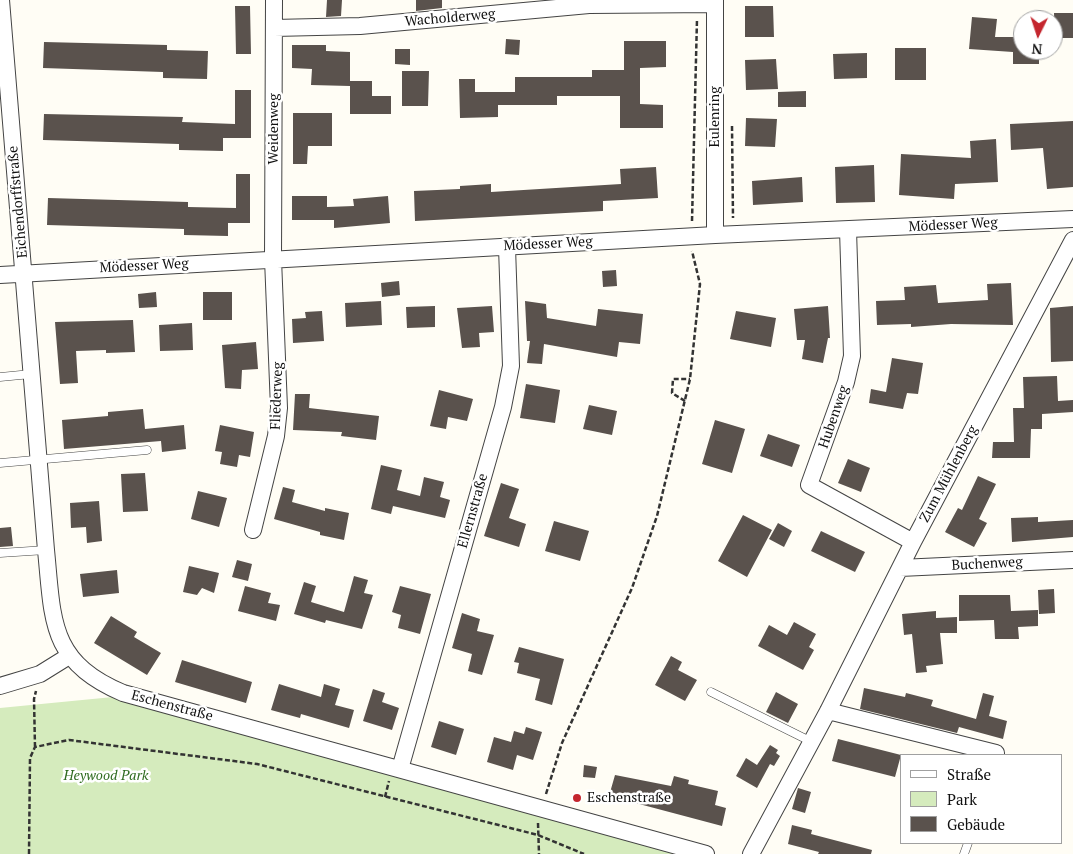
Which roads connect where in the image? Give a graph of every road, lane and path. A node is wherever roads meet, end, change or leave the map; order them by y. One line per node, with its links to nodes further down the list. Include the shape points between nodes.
1 (1, 0): 13 (street, Eichendorffstraße)
2 (274, 0): 5 (street, Weidenweg)
3 (715, 2): 4 (street, Wacholderweg); 8 (street, Eulenring)
4 (698, 4): 5 (street, Wacholderweg, via 589,5 360,26); 9 (path)
5 (274, 28): 12 (street, Weidenweg)
6 (1073, 219): 7 (street, Mödesser Weg)
7 (848, 230): 8 (street, Mödesser Weg); 23 (street, Hubenweg, via 852,356 846,382 809,485)
8 (715, 235): 9 (street, Mödesser Weg)
9 (692, 236): 11 (street, Mödesser Weg); 17 (path, via 692,252 700,284)
10 (1073, 240): 23 (street, Zum Mühlenberg)
11 (507, 247): 12 (street, Mödesser Weg); 36 (street, Ellernstraße, via 511,366 508,382)
12 (274, 259): 13 (street, Mödesser Weg); 22 (street, Fliederweg, via 276,436)
13 (24, 274): 14 (street, Mödesser Weg); 15 (street, Eichendorffstraße)
14 (0, 275)
15 (31, 374): 16 (lane); 20 (street, Eichendorffstraße)
16 (0, 377)
17 (690, 379): 18 (path); 18 (path, via 673,379 672,393)
18 (685, 401): 37 (path, via 657,516 632,588 562,743)
19 (147, 450): 20 (lane)
20 (38, 460): 21 (lane); 24 (street, Eichendorffstraße)
21 (0, 463)
22 (253, 530)
23 (913, 542): 27 (street, Zum Mühlenberg)
24 (46, 550): 25 (lane); 28 (street, Eichendorffstraße, via 53,621)
25 (0, 553)
26 (1073, 560): 27 (street, Buchenweg)
27 (900, 568): 32 (street, Zum Mühlenberg)
28 (69, 656): 29 (street); 36 (street, Eschenstraße, via 84,673 123,692)
29 (40, 674): 30 (street); 34 (path, via 34,699)
30 (0, 686)
31 (711, 692): 33 (lane)
32 (828, 711): 33 (street, Zum Mühlenberg); 35 (street)
33 (812, 742): 43 (street, Zum Mühlenberg)
34 (35, 746): 38 (path, via 69,740 257,764); 39 (path, via 30,758)
35 (995, 754)
36 (400, 769): 37 (street, Eschenstraße)
37 (541, 808): 38 (path); 42 (street, Eschenstraße)
38 (538, 835): 40 (path); 41 (path)
39 (29, 854)
40 (539, 854)
41 (584, 854)
42 (706, 854)
43 (751, 854)

